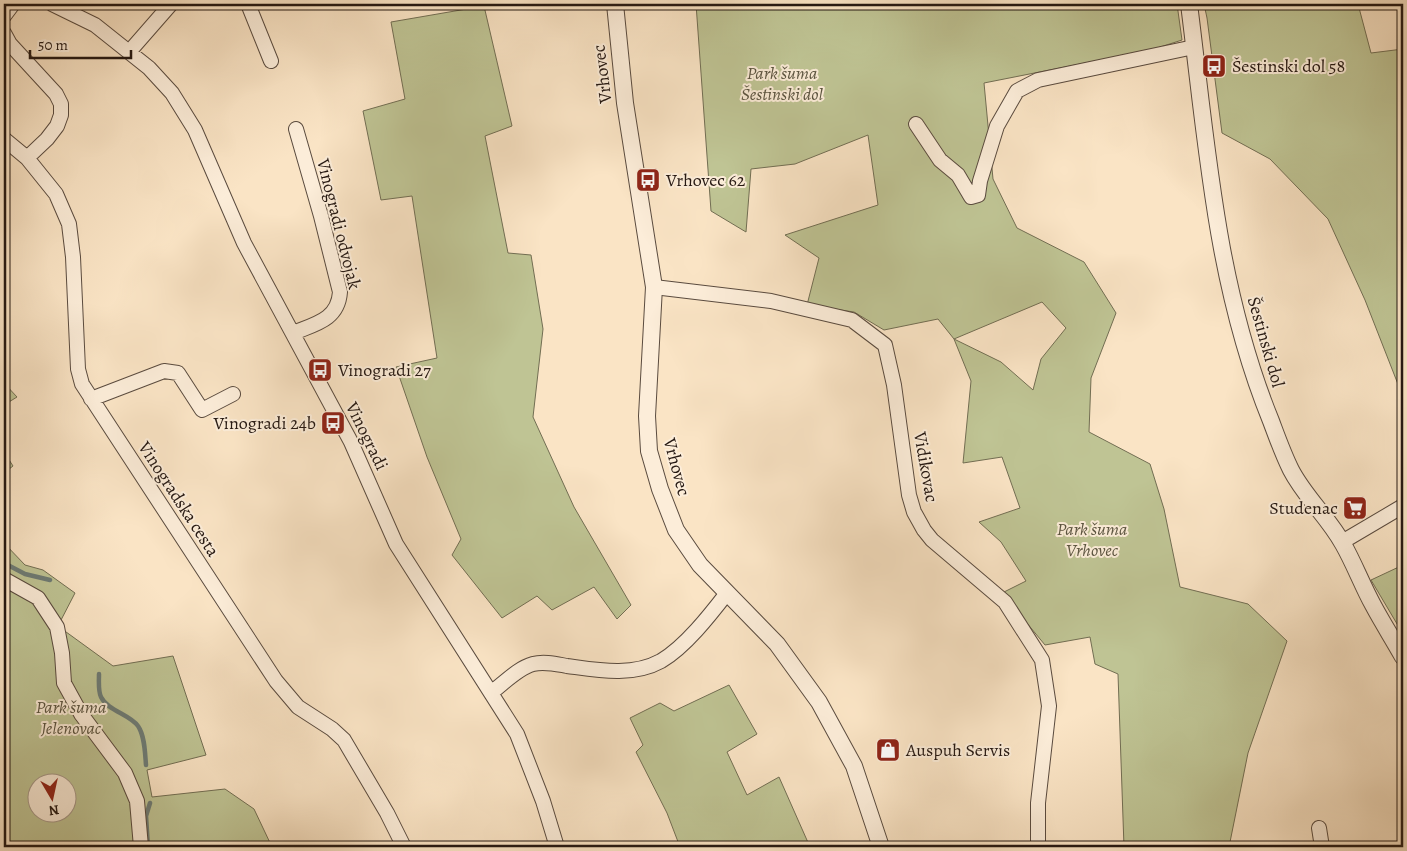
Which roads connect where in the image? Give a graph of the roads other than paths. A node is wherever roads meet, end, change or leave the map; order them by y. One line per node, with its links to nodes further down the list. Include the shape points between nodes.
1 (13, 4): 7 (street)
2 (52, 4): 10 (street, Vinogradi, via 95,25)
3 (171, 4): 10 (street)
4 (248, 4): 11 (street)
5 (615, 4): 16 (street, Vrhovec, via 625,103)
6 (1189, 4): 9 (street, Šestinski dol)
7 (4, 16)
8 (4, 33): 15 (street, via 61,104 62,115 57,126)
9 (1194, 47): 12 (street, via 1038,80 1017,91 997,126 978,195 972,198 958,175 940,160); 21 (street, Šestinski dol, via 1219,236 1249,361 1291,470)
10 (129, 52): 17 (street, Vinogradi, via 150,68 172,93 195,130 244,243)
11 (271, 60)
12 (916, 124)
13 (296, 129): 17 (street, Vinogradi odvojak, via 340,292 339,302 327,318)
14 (4, 139): 15 (street, Vinogradska cesta)
15 (27, 158): 19 (street, Vinogradska cesta, via 56,194 69,224 78,368 82,384)
16 (654, 287): 23 (street, Vrhovec, via 647,416 649,451 676,530 700,565); 31 (street, Vidikovac, via 771,301 852,320 885,345 914,512 932,540 1005,602 1042,660 1049,706 1038,803)
17 (293, 333): 25 (street, Vinogradi, via 350,442 396,544)
18 (233, 394): 19 (street, via 202,410 178,373 164,371)
19 (91, 398): 28 (street, Vinogradska cesta, via 276,681 298,707 344,740)
20 (1403, 506): 21 (street)
21 (1342, 542): 24 (street, Šestinski dol)
22 (4, 579): 27 (street, via 38,598 57,627 64,682 81,714 125,773 137,801)
23 (727, 593): 25 (street, via 702,624 660,661 642,668 609,671 534,664); 30 (street, Vrhovec, via 777,644 819,702 854,766)
24 (1403, 657)
25 (492, 692): 29 (street, Vinogradi, via 517,734)
26 (1319, 828): 32 (street)
27 (141, 847)
28 (404, 847)
29 (558, 847)
30 (881, 847)
31 (1038, 847)
32 (1322, 847)

